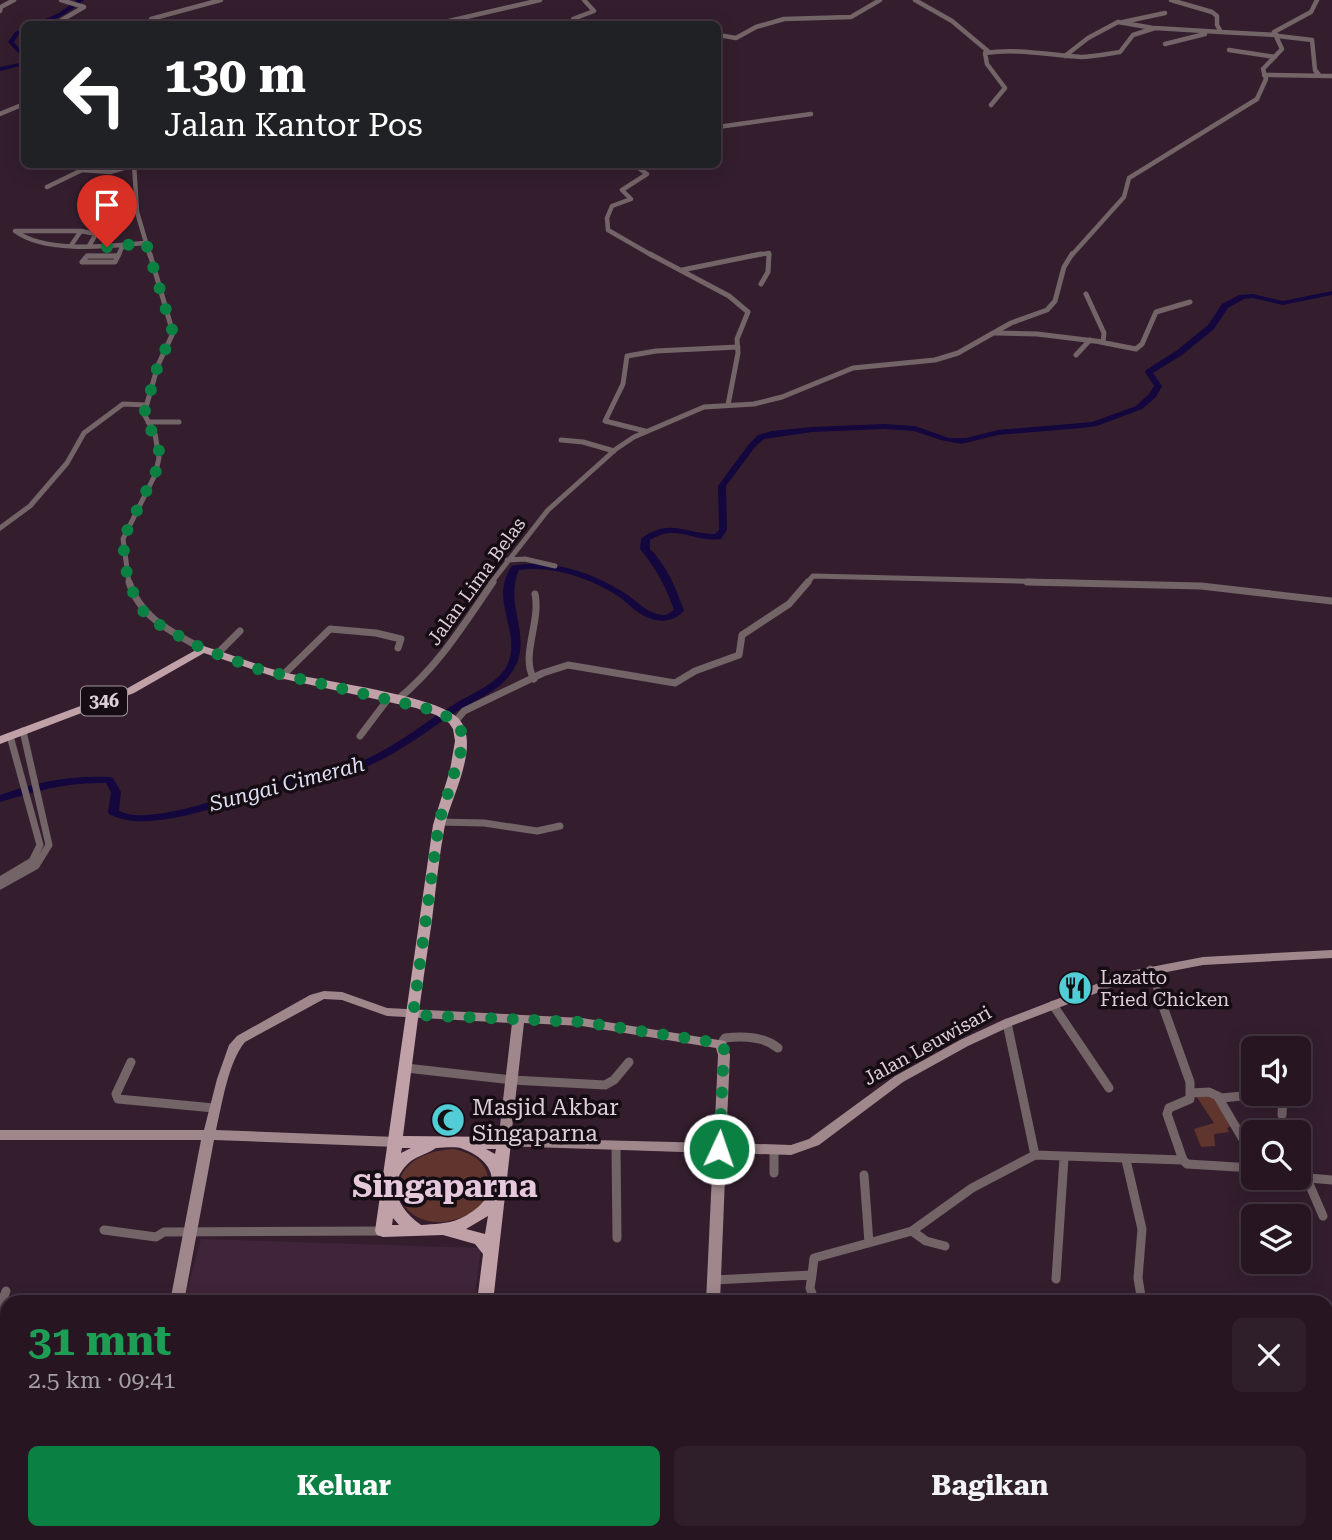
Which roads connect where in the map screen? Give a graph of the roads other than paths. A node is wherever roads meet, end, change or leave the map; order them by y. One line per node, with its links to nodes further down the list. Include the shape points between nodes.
1 (13, 0): 14 (street)
2 (61, 0): 16 (street, via 83,9)
3 (221, 0): 17 (street)
4 (515, 0): 12 (street)
5 (540, 0): 12 (street)
6 (584, 0): 19 (street, via 594,10 573,19)
7 (880, 0): 25 (street, via 851,18 784,19 736,38)
8 (915, 0): 28 (street, via 951,19)
9 (1171, 0): 13 (street)
10 (1185, 0): 13 (street)
11 (1317, 0): 24 (street, via 1311,12 1274,32)
12 (520, 4): 18 (street)
13 (1192, 5): 22 (street, via 1215,13)
14 (0, 11)
15 (1165, 13): 20 (street)
16 (61, 21)
17 (155, 21)
18 (449, 21)
19 (577, 21)
20 (1122, 22): 21 (street); 29 (street, via 1088,38)
21 (1157, 28): 23 (street); 29 (street, via 1133,35 1120,52)
22 (1221, 32): 23 (street); 24 (street)
23 (1209, 33): 26 (street)
24 (1277, 35): 30 (street, via 1282,48); 32 (street, via 1312,40)
25 (721, 36)
26 (1166, 44)
27 (1229, 50): 30 (street)
28 (989, 52): 29 (street); 35 (street, via 983,54 986,64 1005,88)
29 (1065, 56)
30 (1275, 57): 31 (street, Jalan Lima Belas, via 1263,69)
31 (1264, 75): 32 (street); 59 (street, Jalan Lima Belas, via 1251,103 1129,178 1124,197 1070,257 1055,301 1047,310)
32 (1319, 75): 33 (street)
33 (1332, 76)
34 (21, 105): 36 (street)
35 (991, 105)
36 (0, 114)
37 (811, 114): 38 (street)
38 (721, 127)
39 (124, 168): 42 (street, via 106,173 82,170)
40 (134, 168): 44 (street)
41 (635, 168): 55 (street, via 647,174 622,190 631,199 611,206 608,230)
42 (47, 187)
43 (100, 208): 44 (street)
44 (137, 212): 49 (street)
45 (81, 231): 46 (street); 50 (street); 52 (street, via 96,234)
46 (62, 233): 48 (street); 48 (street, via 15,231 22,237)
47 (114, 238): 53 (street)
48 (55, 242): 50 (street)
49 (146, 243): 51 (street); 64 (street, via 173,333)
50 (72, 244): 52 (street)
51 (123, 245): 53 (street); 54 (street)
52 (89, 246): 53 (street)
53 (111, 246)
54 (118, 256): 54 (street, via 112,263 82,262 88,256)
55 (682, 270): 56 (street, via 769,253 768,272); 62 (street, via 746,309)
56 (761, 284)
57 (1086, 294): 61 (street, via 1104,333)
58 (1190, 302): 61 (street, via 1156,312 1136,349)
59 (994, 333): 60 (street); 65 (street, Jalan Lima Belas, via 935,360 853,368 782,397)
60 (1090, 340): 61 (street); 63 (street)
61 (1100, 342)
62 (738, 347): 65 (street); 68 (street, via 627,356 623,384 606,421)
63 (1076, 355)
64 (146, 405): 66 (street); 71 (street, via 124,403 84,433 67,463 30,506)
65 (728, 405): 68 (street, Jalan Lima Belas, via 704,408)
66 (146, 421): 67 (street); 78 (street, via 155,434 159,458 123,539 130,586 142,610)
67 (179, 422)
68 (645, 432): 70 (street, Jalan Lima Belas)
69 (561, 440): 70 (street)
70 (614, 451): 72 (street, Jalan Lima Belas, via 548,510)
71 (0, 528)
72 (507, 560): 73 (street); 82 (street, Jalan Lima Belas, via 443,655 418,683)
73 (555, 566)
74 (535, 594): 81 (street, via 537,627 526,662 527,673)
75 (1332, 601): 81 (street, via 1201,586 813,576 789,604 743,635 739,655 681,681 576,664)
76 (240, 631): 79 (street)
77 (398, 648): 80 (street, via 401,639 330,629)
78 (203, 649): 79 (main road); 84 (main road, 346, via 130,691)
79 (217, 654): 80 (main road)
80 (282, 676): 82 (main road)
81 (534, 679): 83 (street, via 464,711)
82 (392, 700): 83 (main road, via 437,711); 85 (street, Jalan Lima Belas)
83 (457, 725): 89 (main road, via 461,751)
84 (23, 731): 86 (main road, 346); 87 (street)
85 (360, 736)
86 (5, 738): 88 (street)
87 (36, 789): 88 (street); 92 (street, via 47,852 34,869)
88 (27, 791): 91 (street, via 39,838 37,853 21,870)
89 (439, 822): 90 (street, via 537,831); 96 (main road)
90 (560, 827)
91 (0, 880)
92 (0, 886)
93 (1332, 954): 94 (main road, Jalan Leuwisari, via 1230,958)
94 (1150, 969): 95 (main road, Jalan Leuwisari); 106 (street)
95 (1053, 1005): 98 (main road, Jalan Leuwisari); 105 (street)
96 (413, 1015): 97 (main road); 103 (main road); 110 (main road, via 381,1011 333,995 314,998 235,1044)
97 (519, 1019): 99 (main road, via 614,1025); 104 (main road)
98 (1007, 1023): 122 (main road, Jalan Leuwisari, via 899,1079 814,1142 799,1149); 123 (street)
99 (721, 1044): 100 (street, via 725,1038 740,1038 773,1042); 121 (main road)
100 (778, 1048)
101 (131, 1062): 110 (street, via 117,1099)
102 (629, 1062): 104 (street, via 605,1085)
103 (406, 1068): 104 (street); 112 (main road)
104 (512, 1080): 118 (main road)
105 (1109, 1088)
106 (1192, 1093): 108 (street, via 1209,1092); 126 (street, via 1167,1114)
107 (1241, 1095): 108 (street)
108 (1217, 1097): 115 (street)
109 (1283, 1106): 111 (street)
110 (214, 1108): 114 (main road)
111 (1282, 1115)
112 (399, 1121): 116 (main road); 117 (main road, via 407,1137)
113 (0, 1135): 114 (main road)
114 (206, 1135): 116 (main road); 142 (main road)
115 (1241, 1137)
116 (396, 1142): 117 (main road); 130 (main road)
117 (427, 1143): 119 (main road); 130 (main road)
118 (504, 1143): 119 (main road); 120 (main road, Jalan Leuwisari); 129 (main road)
119 (467, 1144): 129 (main road, via 482,1152)
120 (616, 1147): 121 (main road, Jalan Leuwisari); 143 (street)
121 (719, 1149): 122 (main road, Jalan Leuwisari); 149 (main road)
122 (774, 1151): 128 (street)
123 (1035, 1155): 124 (street); 141 (street, via 972,1188)
124 (1064, 1158): 125 (street); 148 (street)
125 (1126, 1160): 126 (street); 156 (street, via 1142,1229)
126 (1182, 1160): 127 (street, via 1186,1164)
127 (1241, 1167)
128 (774, 1173)
129 (500, 1174): 136 (main road)
130 (391, 1175): 135 (main road)
131 (864, 1175): 144 (street)
132 (1311, 1179): 133 (street)
133 (1332, 1180)
134 (1309, 1190): 137 (street)
135 (388, 1192): 139 (main road, via 398,1215); 140 (main road)
136 (497, 1195): 139 (main road, via 473,1221); 146 (main road)
137 (1323, 1216)
138 (104, 1230): 142 (street, via 156,1237 164,1232)
139 (425, 1230): 140 (main road); 146 (main road, via 473,1236)
140 (383, 1231): 142 (street)
141 (912, 1231): 144 (street); 145 (street)
142 (193, 1232): 152 (main road)
143 (617, 1238)
144 (869, 1243): 147 (street, via 814,1258)
145 (945, 1246)
146 (491, 1252): 153 (main road)
147 (812, 1275): 149 (street); 155 (street)
148 (1056, 1279)
149 (714, 1280): 154 (main road)
150 (6, 1291): 151 (street)
151 (4, 1295)
152 (179, 1295)
153 (486, 1295)
154 (713, 1295)
155 (812, 1295)
156 (1141, 1295)

